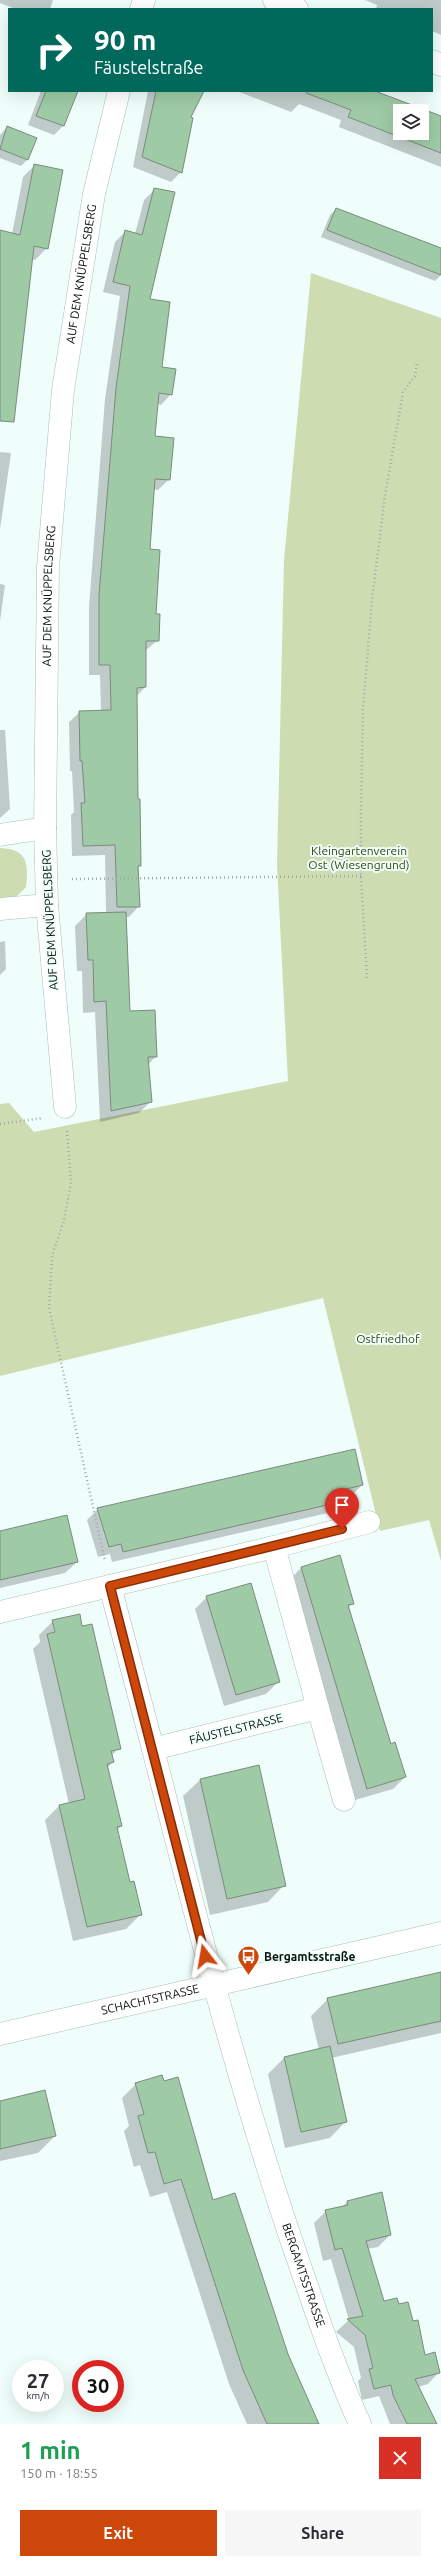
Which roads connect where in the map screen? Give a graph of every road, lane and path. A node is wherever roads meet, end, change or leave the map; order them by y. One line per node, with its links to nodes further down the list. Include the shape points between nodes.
1 (274, 0): 2 (street)
2 (294, 8)
3 (119, 92): 5 (street, AUF DEM KNÜPPELSBERG, via 94,194 62,390 48,567)
4 (417, 362): 7 (path, via 415,376 403,392 385,496 372,600 363,709)
5 (45, 828): 6 (street); 8 (street, AUF DEM KNÜPPELSBERG)
6 (0, 835)
7 (361, 876): 8 (path); 11 (path)
8 (46, 880): 9 (street, AUF DEM KNÜPPELSBERG)
9 (47, 905): 10 (street); 12 (street, AUF DEM KNÜPPELSBERG)
10 (0, 908)
11 (367, 978)
12 (65, 1111): 13 (path); 16 (path, via 71,1183 64,1221 52,1256 49,1308)
13 (0, 1124)
14 (369, 1522): 15 (street)
15 (274, 1547): 16 (street); 18 (street)
16 (110, 1586): 17 (street); 19 (street)
17 (0, 1612)
18 (318, 1708): 19 (street, FÄUSTELSTRASSE); 20 (street)
19 (153, 1749): 22 (street)
20 (344, 1800)
21 (441, 1933): 22 (street, SCHACHTSTRASSE)
22 (212, 1985): 23 (street, SCHACHTSTRASSE); 24 (street, BERGAMTSSTRASSE, via 272,2184 338,2377)
23 (0, 2034)
24 (360, 2424)

